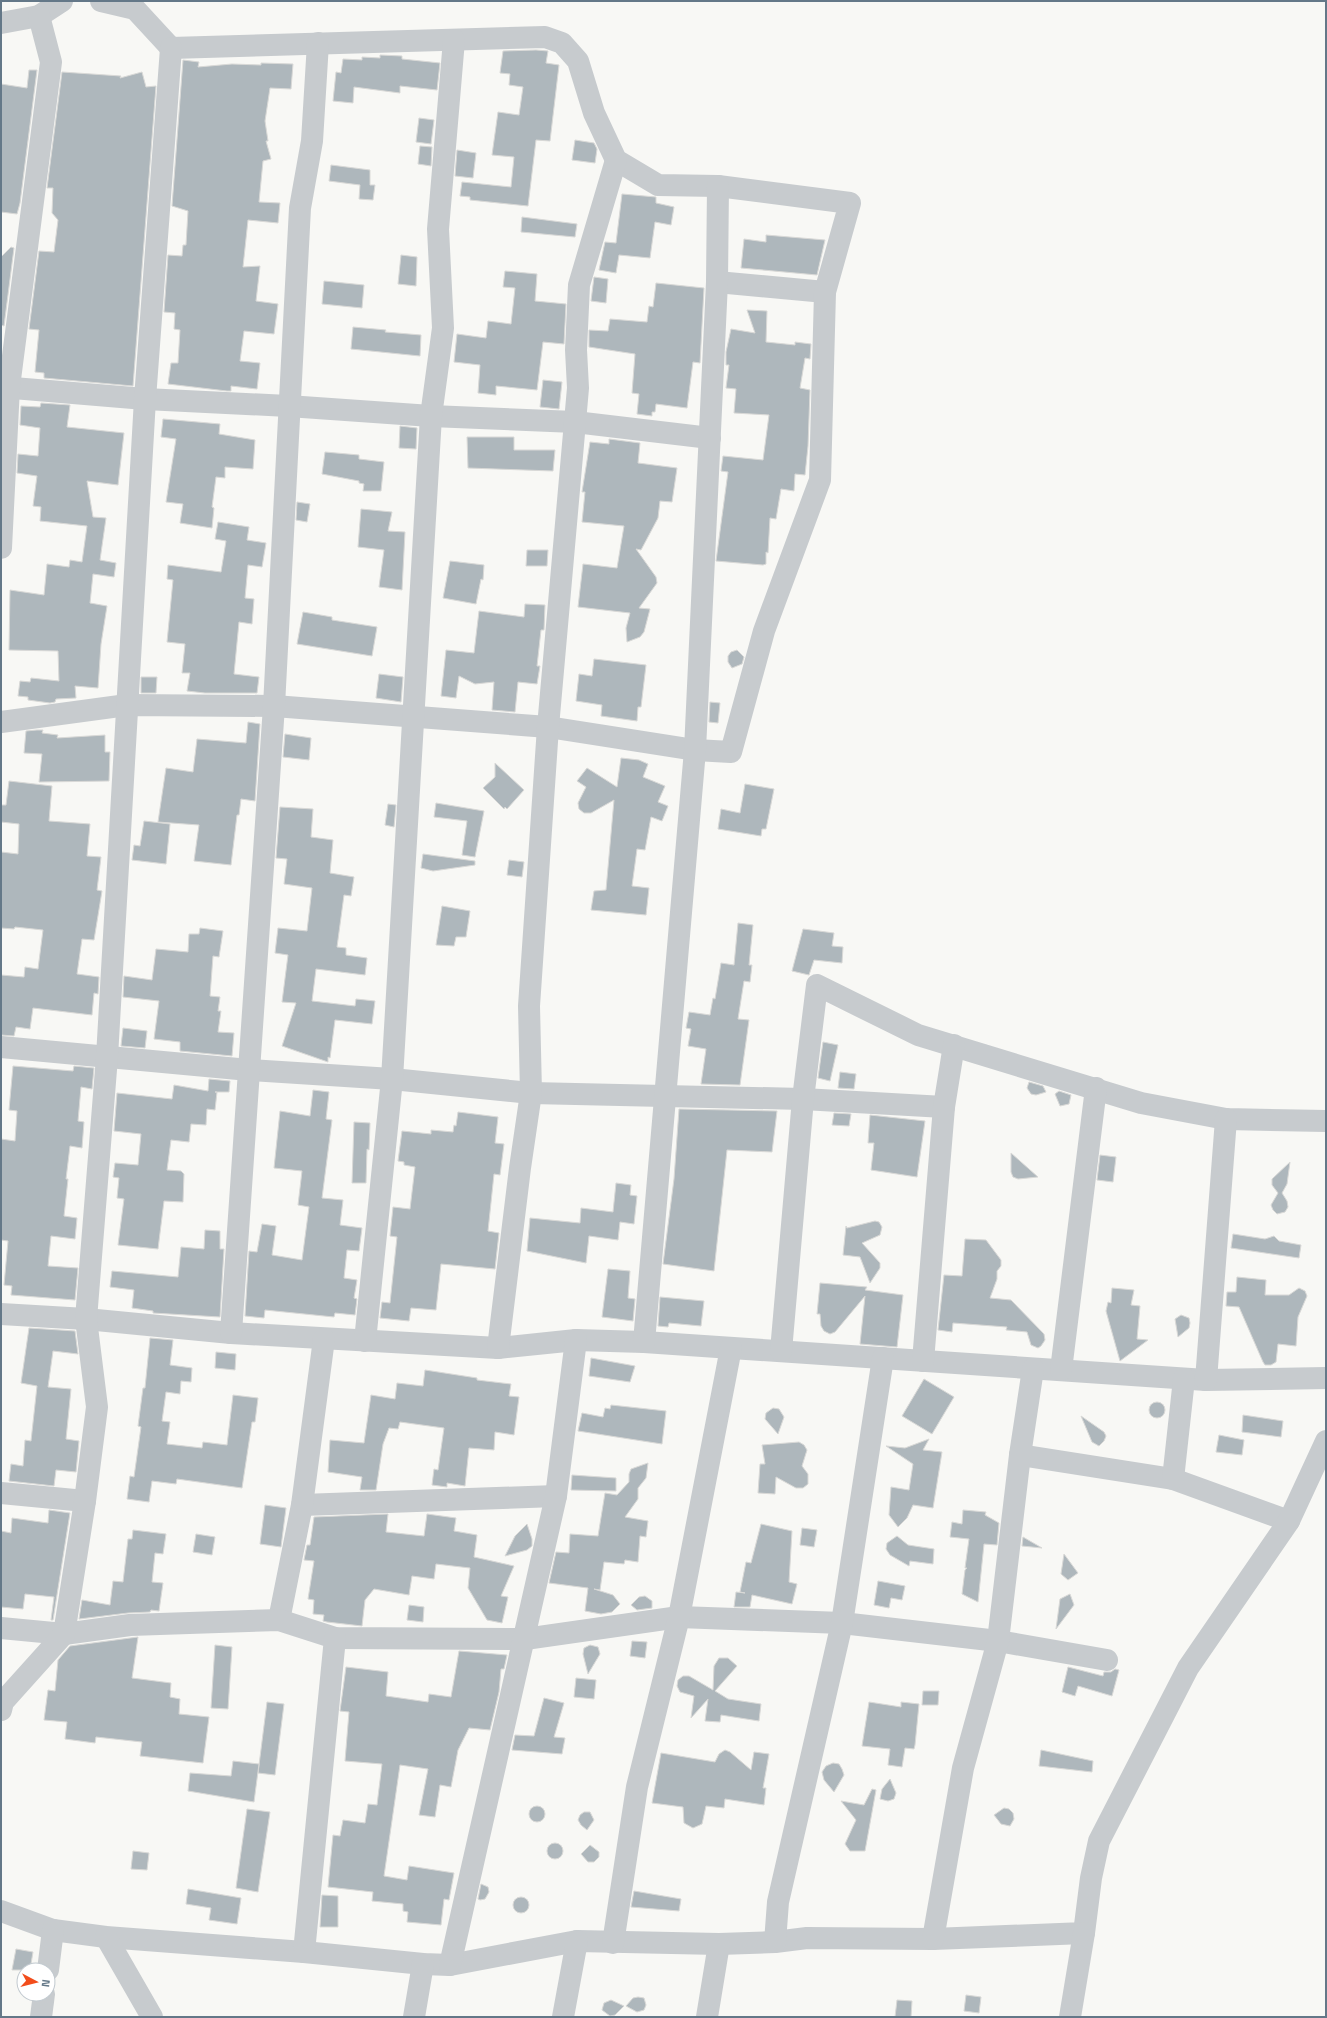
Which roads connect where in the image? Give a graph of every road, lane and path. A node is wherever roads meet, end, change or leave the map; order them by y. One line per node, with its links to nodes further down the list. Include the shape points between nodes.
1 (62, 1): 3 (street)
2 (101, 1): 7 (street, via 135,9)
3 (39, 16): 4 (street); 12 (street, via 51,62)
4 (1, 23)
5 (454, 40): 6 (street); 8 (street, via 545,37 562,43 578,61 594,113); 15 (street, via 438,229 443,328)
6 (318, 44): 7 (street); 14 (street, via 312,141 300,208)
7 (171, 48): 13 (street)
8 (616, 160): 9 (street, via 658,185); 16 (street, via 579,285 576,350 578,388)
9 (718, 186): 10 (street); 11 (street, via 850,203)
10 (717, 282): 11 (street); 17 (street)
11 (825, 292): 24 (street, via 820,480 764,631 731,752)
12 (5, 387): 13 (street); 18 (street)
13 (145, 399): 14 (street); 19 (street)
14 (288, 406): 15 (street); 20 (street)
15 (431, 416): 16 (street); 21 (street)
16 (574, 422): 17 (street); 23 (street)
17 (710, 438): 24 (street)
18 (1, 548)
19 (127, 705): 20 (street); 22 (street); 27 (street)
20 (274, 706): 21 (street); 28 (street)
21 (414, 717): 23 (street); 29 (street)
22 (1, 722)
23 (548, 727): 24 (street); 31 (street, via 529,1006)
24 (695, 750): 32 (street)
25 (954, 1045): 30 (street); 33 (street, via 918,1035 817,985); 34 (street)
26 (1, 1047): 27 (street)
27 (107, 1057): 28 (street); 38 (street)
28 (249, 1070): 29 (street); 39 (street)
29 (392, 1079): 31 (street); 42 (street)
30 (1096, 1088): 35 (street, via 1141,1103); 50 (street)
31 (531, 1093): 32 (street); 44 (street)
32 (666, 1095): 33 (street); 43 (street)
33 (803, 1099): 34 (street); 46 (street)
34 (944, 1107): 48 (street)
35 (1226, 1119): 36 (street); 53 (street)
36 (1326, 1121)
37 (1, 1314): 38 (street)
38 (86, 1319): 39 (street); 59 (street, via 97,1407)
39 (231, 1333): 40 (street)
40 (324, 1339): 42 (street); 60 (street)
41 (576, 1340): 43 (street); 44 (street); 58 (street)
42 (365, 1341): 44 (street)
43 (644, 1342): 45 (street)
44 (498, 1348)
45 (732, 1348): 46 (street); 62 (street)
46 (781, 1351): 47 (street)
47 (883, 1358): 48 (street); 64 (street)
48 (923, 1361): 49 (street)
49 (1034, 1369): 50 (street); 55 (street)
50 (1062, 1370): 52 (street)
51 (1326, 1378): 53 (street)
52 (1184, 1379): 53 (street); 56 (street)
53 (1206, 1380)
54 (1326, 1441): 61 (street)
55 (1020, 1455): 56 (street); 69 (street)
56 (1173, 1480): 61 (street)
57 (1, 1493): 59 (street)
58 (556, 1496): 60 (street); 68 (street)
59 (85, 1501): 66 (street)
60 (302, 1505): 63 (street)
61 (1289, 1522): 74 (street, via 1188,1668 1099,1841)
62 (679, 1616): 64 (street); 68 (street); 79 (street, via 637,1787)
63 (279, 1620): 66 (street, via 130,1625); 67 (street)
64 (842, 1623): 69 (street); 78 (street, via 778,1902)
65 (1, 1628): 66 (street)
66 (64, 1634): 71 (street, via 3,1702)
67 (335, 1638): 68 (street); 81 (street)
68 (525, 1639): 84 (street)
69 (998, 1641): 70 (street); 76 (street, via 963,1768)
70 (1107, 1660)
71 (1, 1710)
72 (1, 1911): 73 (street)
73 (53, 1930): 75 (street); 82 (street)
74 (1084, 1932): 76 (street); 91 (street)
75 (106, 1937): 81 (street); 87 (street)
76 (933, 1939): 78 (street, via 807,1938)
77 (577, 1941): 79 (street); 84 (street); 89 (street)
78 (775, 1942): 80 (street)
79 (613, 1943): 80 (street)
80 (719, 1944): 90 (street)
81 (304, 1952): 83 (street)
82 (49, 1962)
83 (422, 1964): 84 (street); 88 (street)
84 (450, 1965)
85 (43, 2002): 86 (street)
86 (41, 2017)
87 (152, 2017)
88 (414, 2017)
89 (563, 2017)
90 (707, 2017)
91 (1070, 2017)

